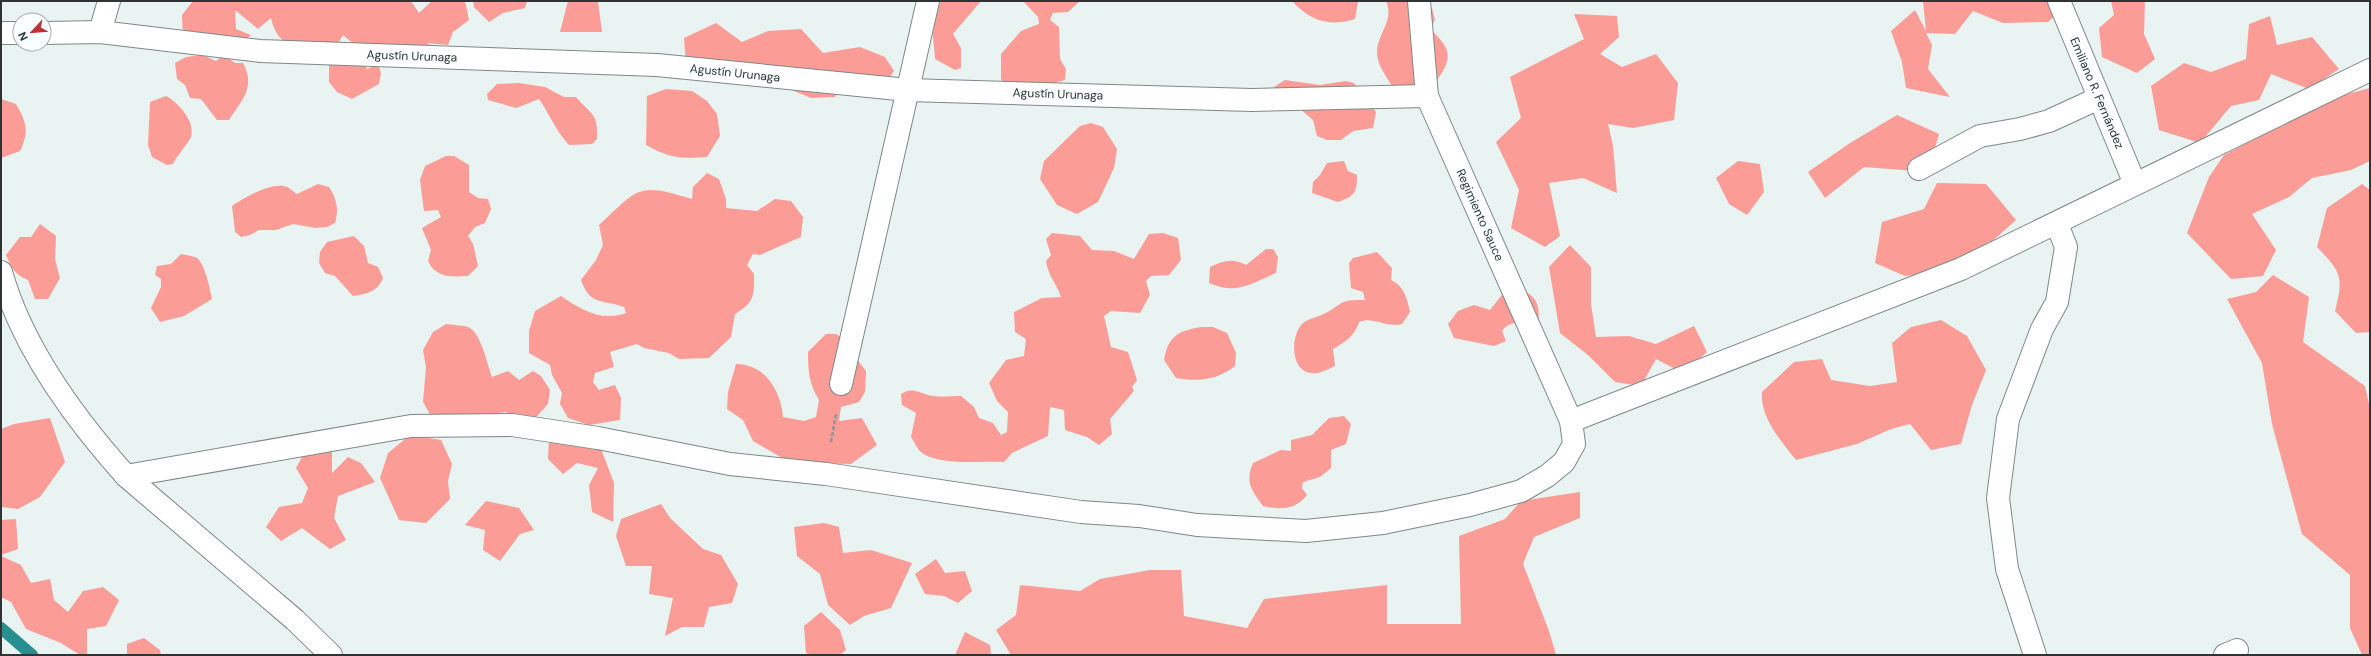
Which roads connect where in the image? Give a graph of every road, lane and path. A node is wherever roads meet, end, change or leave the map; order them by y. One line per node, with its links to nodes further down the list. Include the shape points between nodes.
1 (109, 1): 6 (street)
2 (928, 1): 10 (street)
3 (1419, 1): 11 (street, Regimiento Sauce)
4 (2059, 1): 12 (street, Emiliano R. Fernández)
5 (52, 32): 6 (street, Agustín Urunaga)
6 (100, 32): 10 (street, Agustín Urunaga, via 260,51 657,64)
7 (1, 33): 8 (street)
8 (12, 33)
9 (2370, 70): 14 (street)
10 (908, 90): 11 (street, Agustín Urunaga, via 1252,100); 17 (street)
11 (1428, 96): 18 (street, Regimiento Sauce)
12 (2099, 98): 13 (street, via 2049,121 1980,136); 14 (street, Emiliano R. Fernández)
13 (1919, 169)
14 (2135, 184): 15 (street)
15 (2057, 224): 18 (street, via 1961,269); 22 (street, via 2066,247 2056,302 2042,329 2008,419 1998,498 2007,569)
16 (1, 272): 20 (street, via 6,291 44,369 103,451)
17 (841, 384): 19 (path)
18 (1571, 421): 19 (street, Regimiento Sauce, via 1574,444 1564,462 1547,476 1521,491 1470,505 1383,523 1306,531 1197,525 1139,516 1081,512)
19 (826, 474): 20 (street, Regimiento Sauce, via 730,464 538,428 492,425 411,426)
20 (126, 476): 21 (street, via 295,620)
21 (331, 655)
22 (2035, 655)

